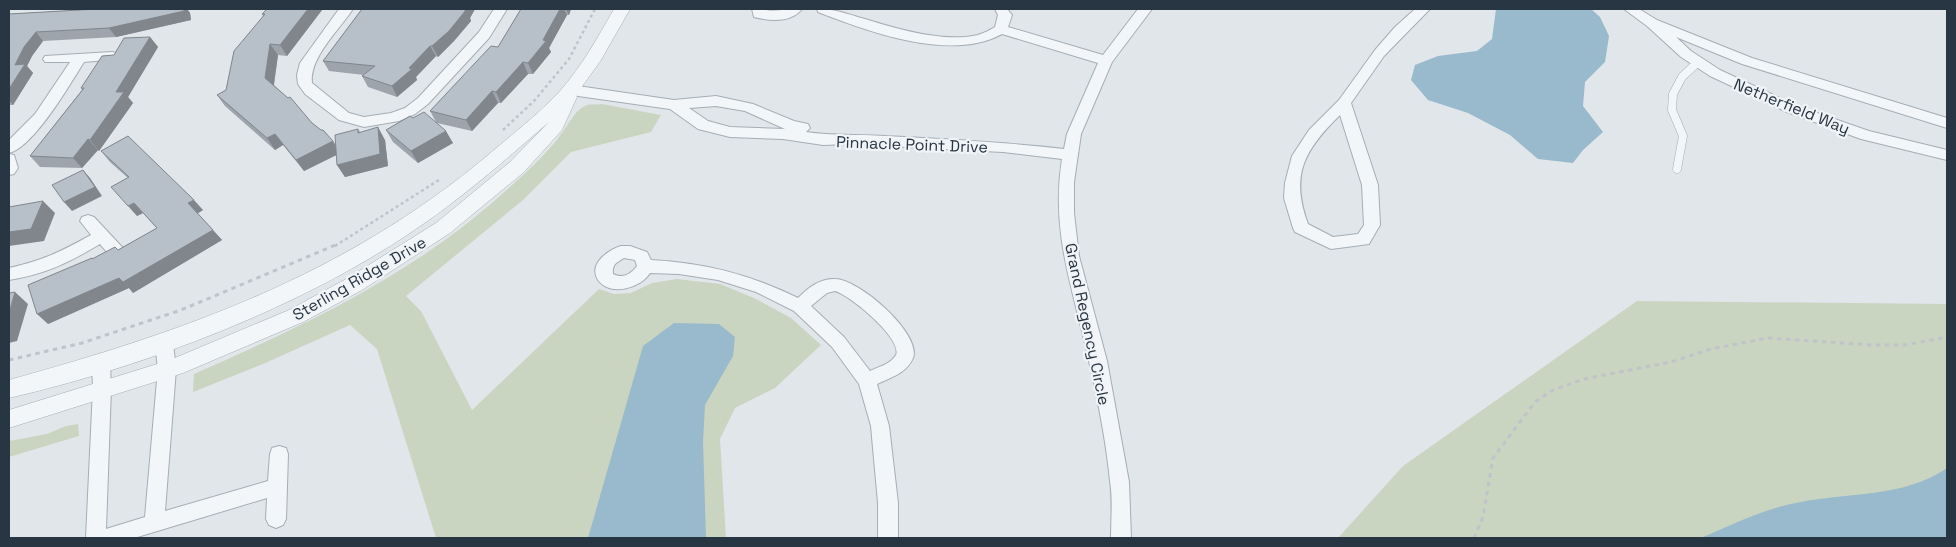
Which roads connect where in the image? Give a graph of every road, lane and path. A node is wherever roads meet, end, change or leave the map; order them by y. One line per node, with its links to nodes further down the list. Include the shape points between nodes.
1 (346, 9): 2 (street, via 307,63 305,84 310,92 344,118 364,122 394,118 423,101 484,35)
2 (500, 9)
3 (595, 9): 25 (path, via 569,59 534,101)
4 (622, 9): 19 (street, Sterling Ridge Drive)
5 (759, 9): 6 (street, via 759,14 781,16)
6 (795, 9)
7 (823, 9): 13 (street, via 881,28 955,41 980,39)
8 (1001, 9): 13 (street, via 1005,16)
9 (1145, 9): 17 (street, Grand Regency Circle)
10 (1424, 9): 20 (street, via 1377,54)
11 (1630, 9): 12 (street, Netherfield Way)
12 (1652, 24): 18 (street, Netherfield Way); 23 (street, Netherfield Way, via 1756,64)
13 (1001, 29): 17 (street)
14 (112, 56): 15 (street)
15 (80, 58): 16 (street); 27 (street, via 47,110)
16 (50, 59)
17 (1106, 61): 28 (street, Grand Regency Circle, via 1074,134)
18 (1698, 62): 29 (street, Netherfield Way, via 1736,84 1826,122); 31 (lane, via 1682,77 1673,94 1672,110 1683,136)
19 (571, 90): 21 (street, Pinnacle Point Drive); 41 (street, Sterling Ridge Drive, via 485,170 412,224 341,267 232,318); 44 (street, Sterling Ridge Drive, via 556,126 517,167 443,228 355,284 296,316)
20 (1344, 103): 20 (street, via 1311,136 1299,155 1292,198 1301,228 1331,243 1363,240 1372,225 1370,185)
21 (674, 105): 22 (street, Pinnacle Point Drive, via 716,101 748,107); 24 (street, Pinnacle Point Drive, via 703,125 730,132)
22 (763, 115): 24 (street); 26 (street, Pinnacle Point Drive, via 791,126)
23 (1947, 123)
24 (755, 132): 26 (street, Pinnacle Point Drive, via 823,140)
25 (499, 133)
26 (849, 139): 28 (street, Pinnacle Point Drive)
27 (9, 148)
28 (1069, 155): 56 (street, Grand Regency Circle, via 1066,213 1071,256 1098,361 1120,482)
29 (1947, 155)
30 (9, 159): 32 (street)
31 (1677, 169)
32 (9, 170)
33 (441, 179): 42 (path, via 337,245 181,310 82,343)
34 (88, 222): 35 (street)
35 (102, 236): 36 (street); 38 (street, via 60,260)
36 (116, 252)
37 (645, 266): 39 (street, via 718,274 762,287)
38 (9, 274)
39 (800, 306): 45 (street, via 838,342); 45 (street, via 824,286 838,284 851,288 879,314 905,344 905,356 897,366)
40 (1947, 337): 57 (path, via 1905,345 1768,338 1584,379 1553,390 1535,402 1493,458 1483,518)
41 (164, 344): 43 (street, Sterling Ridge Drive); 44 (street)
42 (9, 360)
43 (101, 364): 46 (street); 47 (street, Sterling Ridge Drive)
44 (167, 369): 46 (street, Sterling Ridge Drive); 52 (street)
45 (867, 381): 55 (street, via 880,426)
46 (102, 388): 48 (street, Sterling Ridge Drive); 53 (street)
47 (9, 389)
48 (9, 419)
49 (279, 454): 50 (street)
50 (277, 487): 51 (street); 52 (street)
51 (276, 519)
52 (154, 524): 54 (street)
53 (96, 538)
54 (104, 538)
55 (888, 538)
56 (1121, 538)
57 (1474, 538)

